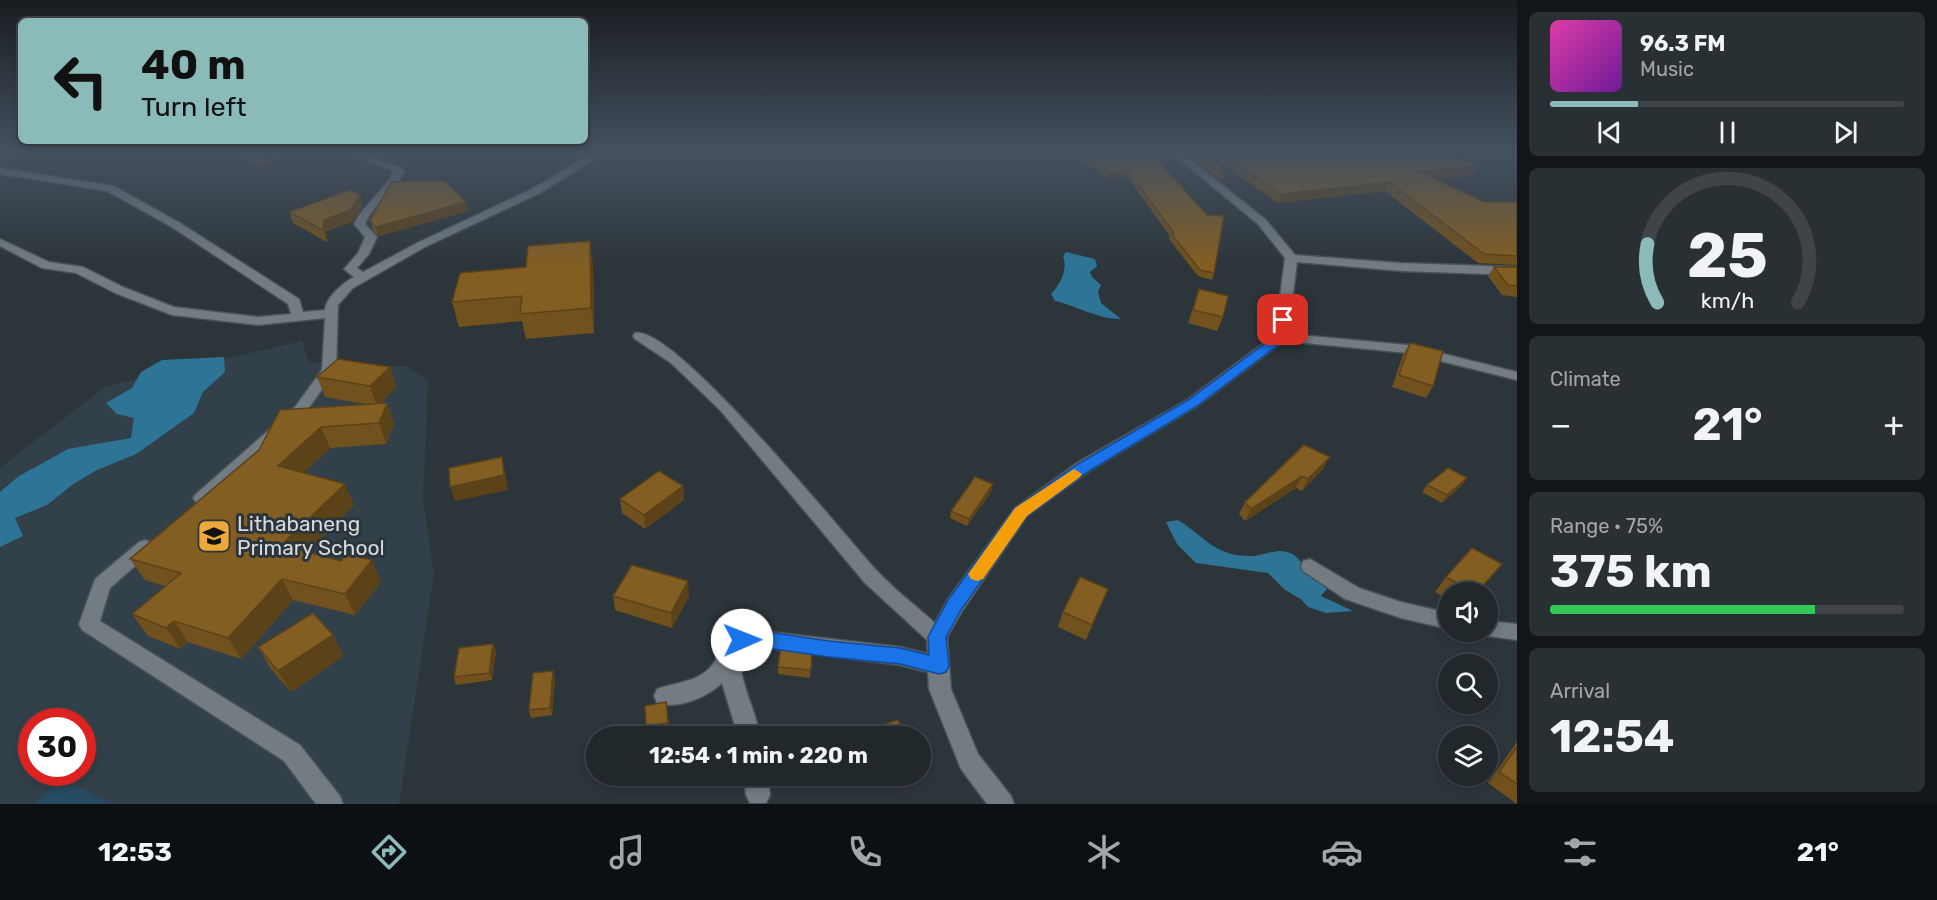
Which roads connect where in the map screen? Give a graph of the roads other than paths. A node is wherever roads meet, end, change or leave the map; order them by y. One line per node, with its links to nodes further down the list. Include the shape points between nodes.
1 (113, 190): 10 (street, via 176,225 294,302)
2 (388, 190): 8 (street, via 363,213 359,224 371,237 350,269)
3 (538, 190): 8 (street, via 421,245)
4 (1222, 190): 6 (street, via 1262,222)
5 (0, 242): 10 (street, via 46,265 79,270 172,310 258,321)
6 (1291, 258): 7 (street); 12 (street)
7 (1517, 272)
8 (363, 278): 9 (street, via 349,285 332,305)
9 (332, 313): 10 (street); 14 (street, via 329,370 300,410)
10 (298, 316)
11 (640, 336): 20 (street, via 676,360 725,407 872,578)
12 (1281, 338): 13 (street, via 1408,349); 20 (street, via 1192,403 1083,467 1021,512)
13 (1517, 376)
14 (191, 508)
15 (155, 538): 25 (street, via 102,584 89,624 292,753)
16 (1310, 566): 17 (street, via 1352,594)
17 (1438, 618)
18 (1498, 629): 19 (street)
19 (1517, 632)
20 (937, 637): 22 (street)
21 (728, 660): 22 (street, via 730,643 754,638 900,656); 23 (street, via 715,679 696,690); 24 (street)
22 (939, 666): 26 (street, via 940,689 969,761)
23 (664, 696)
24 (745, 726)
25 (331, 804)
26 (1002, 804)

